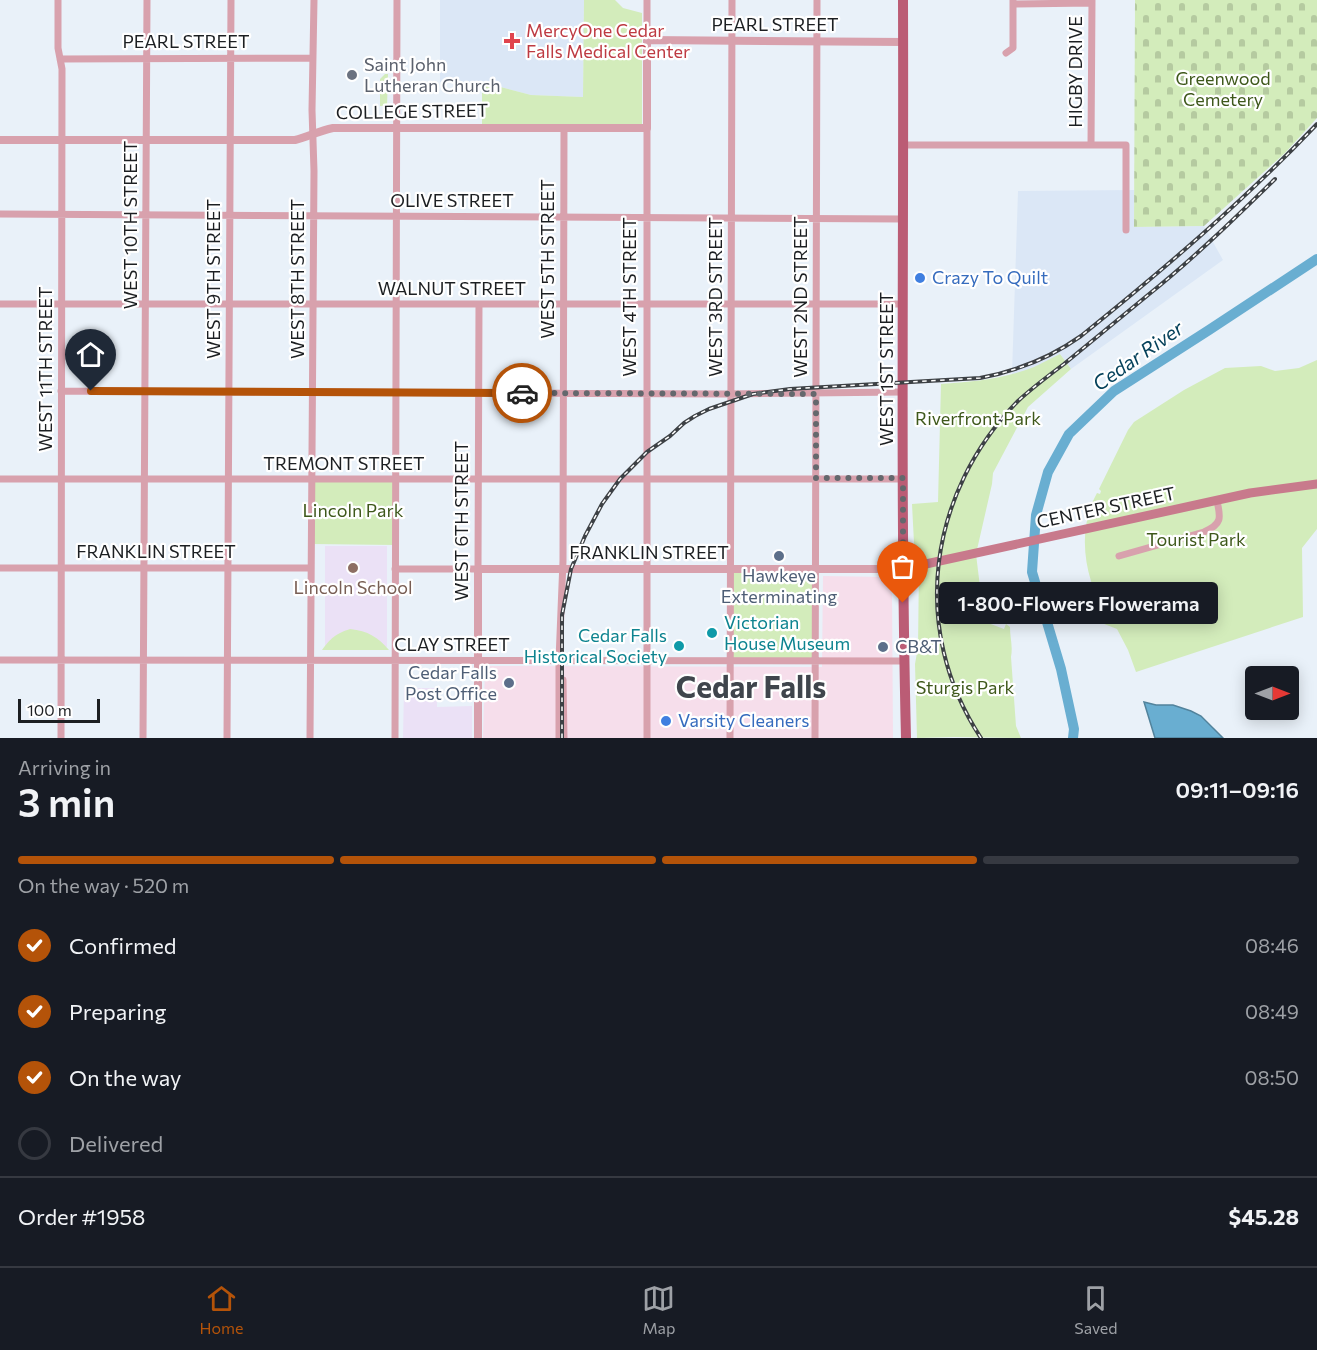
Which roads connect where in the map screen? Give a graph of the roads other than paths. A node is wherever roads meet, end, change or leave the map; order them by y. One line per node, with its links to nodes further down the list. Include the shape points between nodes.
1 (58, 0): 20 (street, WEST 11TH STREET)
2 (147, 0): 17 (street, WEST 10TH STREET)
3 (231, 0): 18 (street, WEST 9TH STREET)
4 (314, 0): 19 (street, WEST 8TH STREET)
5 (397, 0): 21 (street)
6 (647, 0): 12 (street, WEST 4TH STREET)
7 (732, 0): 13 (street, WEST 3RD STREET)
8 (817, 0): 14 (street, WEST 2ND STREET)
9 (903, 0): 15 (main road, WEST 1ST STREET)
10 (1013, 2): 11 (street); 16 (street, via 1013,48)
11 (1092, 2): 29 (street, HIGBY DRIVE)
12 (647, 40): 13 (street, PEARL STREET); 23 (street, WEST 4TH STREET)
13 (732, 41): 14 (street, PEARL STREET); 39 (street, WEST 3RD STREET)
14 (817, 42): 15 (street, PEARL STREET); 40 (street, WEST 2ND STREET)
15 (904, 42): 30 (main road, WEST 1ST STREET)
16 (1006, 53)
17 (147, 58): 18 (street, PEARL STREET); 20 (street, PEARL STREET); 27 (street, WEST 10TH STREET)
18 (230, 58): 19 (street, PEARL STREET); 28 (street, WEST 9TH STREET)
19 (313, 58): 24 (street, WEST 8TH STREET)
20 (60, 59): 26 (street, WEST 11TH STREET)
21 (396, 128): 22 (street, COLLEGE STREET); 24 (street, COLLEGE STREET, via 333,128); 36 (street)
22 (564, 128): 23 (street, COLLEGE STREET); 37 (street, WEST 5TH STREET)
23 (647, 128): 38 (street, WEST 4TH STREET)
24 (313, 133): 28 (street, COLLEGE STREET, via 295,140); 35 (street, WEST 8TH STREET)
25 (0, 140): 26 (street, COLLEGE STREET)
26 (61, 140): 27 (street, COLLEGE STREET); 32 (street, WEST 11TH STREET)
27 (146, 140): 28 (street, COLLEGE STREET); 33 (street, WEST 10TH STREET)
28 (230, 140): 34 (street, WEST 9TH STREET)
29 (1091, 144): 30 (street); 42 (street, via 1126,144)
30 (903, 145): 41 (main road, WEST 1ST STREET)
31 (0, 214): 32 (street, OLIVE STREET)
32 (61, 214): 33 (street, OLIVE STREET); 44 (street, WEST 11TH STREET)
33 (146, 215): 34 (street, OLIVE STREET); 45 (street, WEST 10TH STREET)
34 (229, 215): 35 (street, OLIVE STREET); 46 (street, WEST 9TH STREET)
35 (314, 216): 36 (street, OLIVE STREET); 47 (street, WEST 8TH STREET)
36 (396, 216): 37 (street, OLIVE STREET); 48 (street)
37 (563, 217): 38 (street, OLIVE STREET); 50 (street, WEST 5TH STREET)
38 (647, 217): 39 (street, OLIVE STREET); 51 (street, WEST 4TH STREET)
39 (732, 218): 40 (street, OLIVE STREET); 52 (street, WEST 3RD STREET)
40 (816, 218): 41 (street, OLIVE STREET); 53 (street, WEST 2ND STREET)
41 (903, 219): 54 (main road, WEST 1ST STREET)
42 (1126, 230)
43 (0, 304): 44 (street, WALNUT STREET)
44 (61, 304): 45 (street, WALNUT STREET); 55 (street, WEST 11TH STREET)
45 (145, 304): 46 (street, WALNUT STREET); 56 (street, WEST 10TH STREET)
46 (229, 304): 47 (street, WALNUT STREET); 57 (street, WEST 9TH STREET)
47 (313, 304): 48 (street, WALNUT STREET); 58 (street, WEST 8TH STREET)
48 (396, 304): 49 (street, WALNUT STREET); 59 (street)
49 (479, 304): 50 (street, WALNUT STREET); 60 (street, WEST 6TH STREET)
50 (563, 304): 51 (street, WALNUT STREET); 62 (street, WEST 5TH STREET)
51 (647, 304): 52 (street, WALNUT STREET); 63 (street, WEST 4TH STREET)
52 (732, 304): 53 (street, WALNUT STREET); 64 (street, WEST 3RD STREET)
53 (816, 304): 54 (street, WALNUT STREET); 65 (street, WEST 2ND STREET)
54 (903, 304): 61 (main road, WEST 1ST STREET)
55 (61, 391): 56 (street); 72 (street, WEST 11TH STREET)
56 (145, 391): 57 (street); 73 (street, WEST 10TH STREET)
57 (228, 391): 58 (street); 74 (street, WEST 9TH STREET)
58 (312, 392): 59 (street); 75 (street, WEST 8TH STREET)
59 (395, 392): 60 (street); 76 (street)
60 (479, 392): 62 (street); 77 (street, WEST 6TH STREET)
61 (902, 392): 65 (street); 70 (main road, WEST 1ST STREET)
62 (563, 393): 63 (street); 66 (street, WEST 5TH STREET)
63 (647, 393): 64 (street); 67 (street, WEST 4TH STREET)
64 (731, 393): 65 (street); 68 (street, WEST 3RD STREET)
65 (816, 394): 69 (street, WEST 2ND STREET)
66 (563, 478): 67 (street, TREMONT STREET); 77 (street, TREMONT STREET); 88 (street, WEST 5TH STREET)
67 (647, 478): 68 (street, TREMONT STREET); 89 (street, WEST 4TH STREET)
68 (731, 478): 69 (street, TREMONT STREET); 90 (street, WEST 3RD STREET)
69 (816, 478): 70 (street, TREMONT STREET); 91 (street, WEST 2ND STREET)
70 (903, 478): 92 (main road, WEST 1ST STREET)
71 (0, 479): 72 (street, TREMONT STREET)
72 (61, 479): 73 (street, TREMONT STREET); 82 (street, WEST 11TH STREET)
73 (145, 479): 74 (street, TREMONT STREET); 83 (street, WEST 10TH STREET)
74 (228, 479): 75 (street, TREMONT STREET); 84 (street, WEST 9TH STREET)
75 (312, 479): 76 (street, TREMONT STREET); 85 (street, WEST 8TH STREET)
76 (395, 479): 77 (street, TREMONT STREET); 86 (street)
77 (478, 479): 87 (street, WEST 6TH STREET)
78 (1317, 484): 79 (main road, CENTER STREET)
79 (1217, 501): 80 (street, via 1220,518 1212,529); 92 (main road, CENTER STREET)
80 (1119, 556)
81 (0, 568): 82 (street, FRANKLIN STREET)
82 (61, 568): 83 (street, FRANKLIN STREET); 94 (street, WEST 11TH STREET)
83 (144, 568): 84 (street, FRANKLIN STREET); 95 (street, WEST 10TH STREET)
84 (227, 568): 85 (street, FRANKLIN STREET); 96 (street, WEST 9TH STREET)
85 (311, 568): 97 (street, WEST 8TH STREET)
86 (395, 569): 87 (street, FRANKLIN STREET); 98 (street)
87 (478, 569): 88 (street, FRANKLIN STREET); 99 (street, WEST 6TH STREET)
88 (563, 569): 89 (street, FRANKLIN STREET); 100 (street, WEST 5TH STREET)
89 (647, 569): 90 (street, FRANKLIN STREET); 101 (street, WEST 4TH STREET)
90 (731, 569): 91 (street, FRANKLIN STREET); 102 (street, WEST 3RD STREET)
91 (815, 569): 92 (street, FRANKLIN STREET); 103 (street, WEST 2ND STREET)
92 (903, 569): 104 (main road, WEST 1ST STREET)
93 (0, 660): 94 (street, CLAY STREET)
94 (61, 660): 95 (street, CLAY STREET); 105 (street, WEST 11TH STREET)
95 (144, 660): 96 (street, CLAY STREET); 106 (street, WEST 10TH STREET)
96 (227, 660): 97 (street, CLAY STREET); 107 (street, WEST 9TH STREET)
97 (311, 660): 98 (street, CLAY STREET); 108 (street, WEST 8TH STREET)
98 (394, 660): 99 (street, CLAY STREET); 109 (street)
99 (478, 660): 100 (street, CLAY STREET); 110 (street, WEST 6TH STREET)
100 (561, 660): 101 (street, CLAY STREET); 111 (street, WEST 5TH STREET); 112 (street, WEST 5TH STREET)
101 (647, 660): 102 (street, CLAY STREET); 113 (street, WEST 4TH STREET)
102 (730, 660): 103 (street, CLAY STREET); 114 (street, WEST 3RD STREET)
103 (815, 660): 104 (street, CLAY STREET); 115 (street, WEST 2ND STREET)
104 (904, 661): 116 (main road, WEST 1ST STREET)
105 (61, 738)
106 (143, 738)
107 (226, 738)
108 (310, 738)
109 (395, 738)
110 (478, 738)
111 (559, 738)
112 (564, 738)
113 (647, 738)
114 (730, 738)
115 (815, 738)
116 (906, 738)

